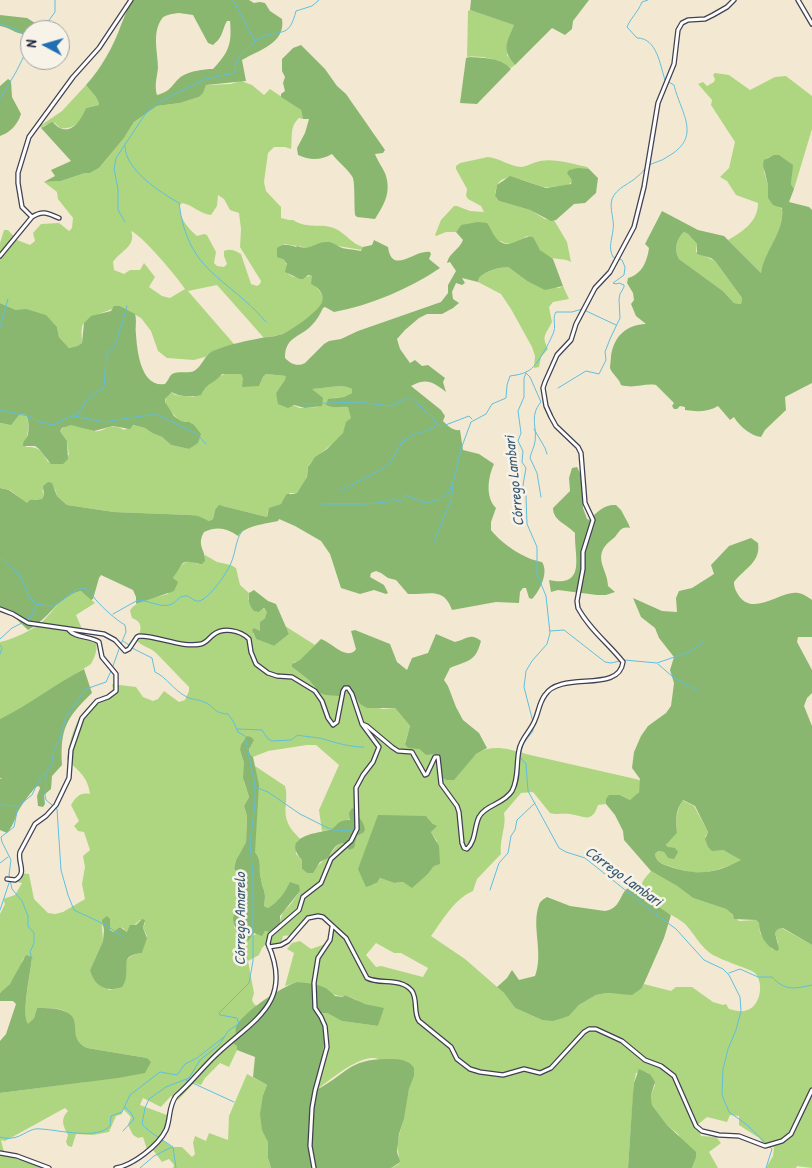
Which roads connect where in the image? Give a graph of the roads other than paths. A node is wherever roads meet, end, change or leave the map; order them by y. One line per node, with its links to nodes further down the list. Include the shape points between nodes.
1 (131, 0): 5 (street, via 29,137 18,183 22,207)
2 (734, 0): 10 (street, via 705,19 682,23 678,30 674,64 658,104 634,227 610,272 595,288 576,324 572,340 557,356 543,388 546,406 556,426 581,453 585,503 593,520 583,552 578,608 622,660 622,669 605,679 550,688 539,705 536,720 522,740 512,790 481,814 467,849 462,843 460,812 441,784 438,757 425,775 412,752 398,751)
3 (798, 0): 4 (street)
4 (812, 24)
5 (32, 217): 6 (street, via 42,212); 7 (street)
6 (58, 218)
7 (0, 256)
8 (0, 609): 9 (street, via 28,623)
9 (69, 629): 10 (street, via 104,634 125,651 139,636 193,645 206,642 225,630 237,632 249,639 253,658 262,669 277,676 292,677 315,691 333,725 337,722 345,688 348,688); 11 (street, via 72,634 99,642 102,658 116,674 116,691 97,701 82,718 71,750 69,778 56,805 35,824 18,855 22,874 16,880)
10 (362, 724): 13 (street, via 378,747 373,762 356,788 356,834 331,860 319,885 303,897 299,910 270,935)
11 (7, 879)
12 (332, 926): 13 (street, via 322,917 308,918 288,941); 14 (street, via 346,938 367,978 398,983 412,991 416,1016 451,1047 457,1059 475,1071 503,1075 524,1069 540,1073 551,1068 584,1032 596,1029 622,1041 645,1060 674,1076 693,1121 702,1131 739,1136 765,1146 782,1141 791,1134); 18 (street, via 330,940 317,961 314,983 315,1008 325,1026 327,1047 312,1108 310,1146)
13 (270, 947): 17 (street, via 276,988 263,1013 176,1096 166,1130 152,1146 135,1161)
14 (812, 1090)
15 (0, 1153): 16 (street)
16 (49, 1168)
17 (116, 1168)
18 (314, 1168)

